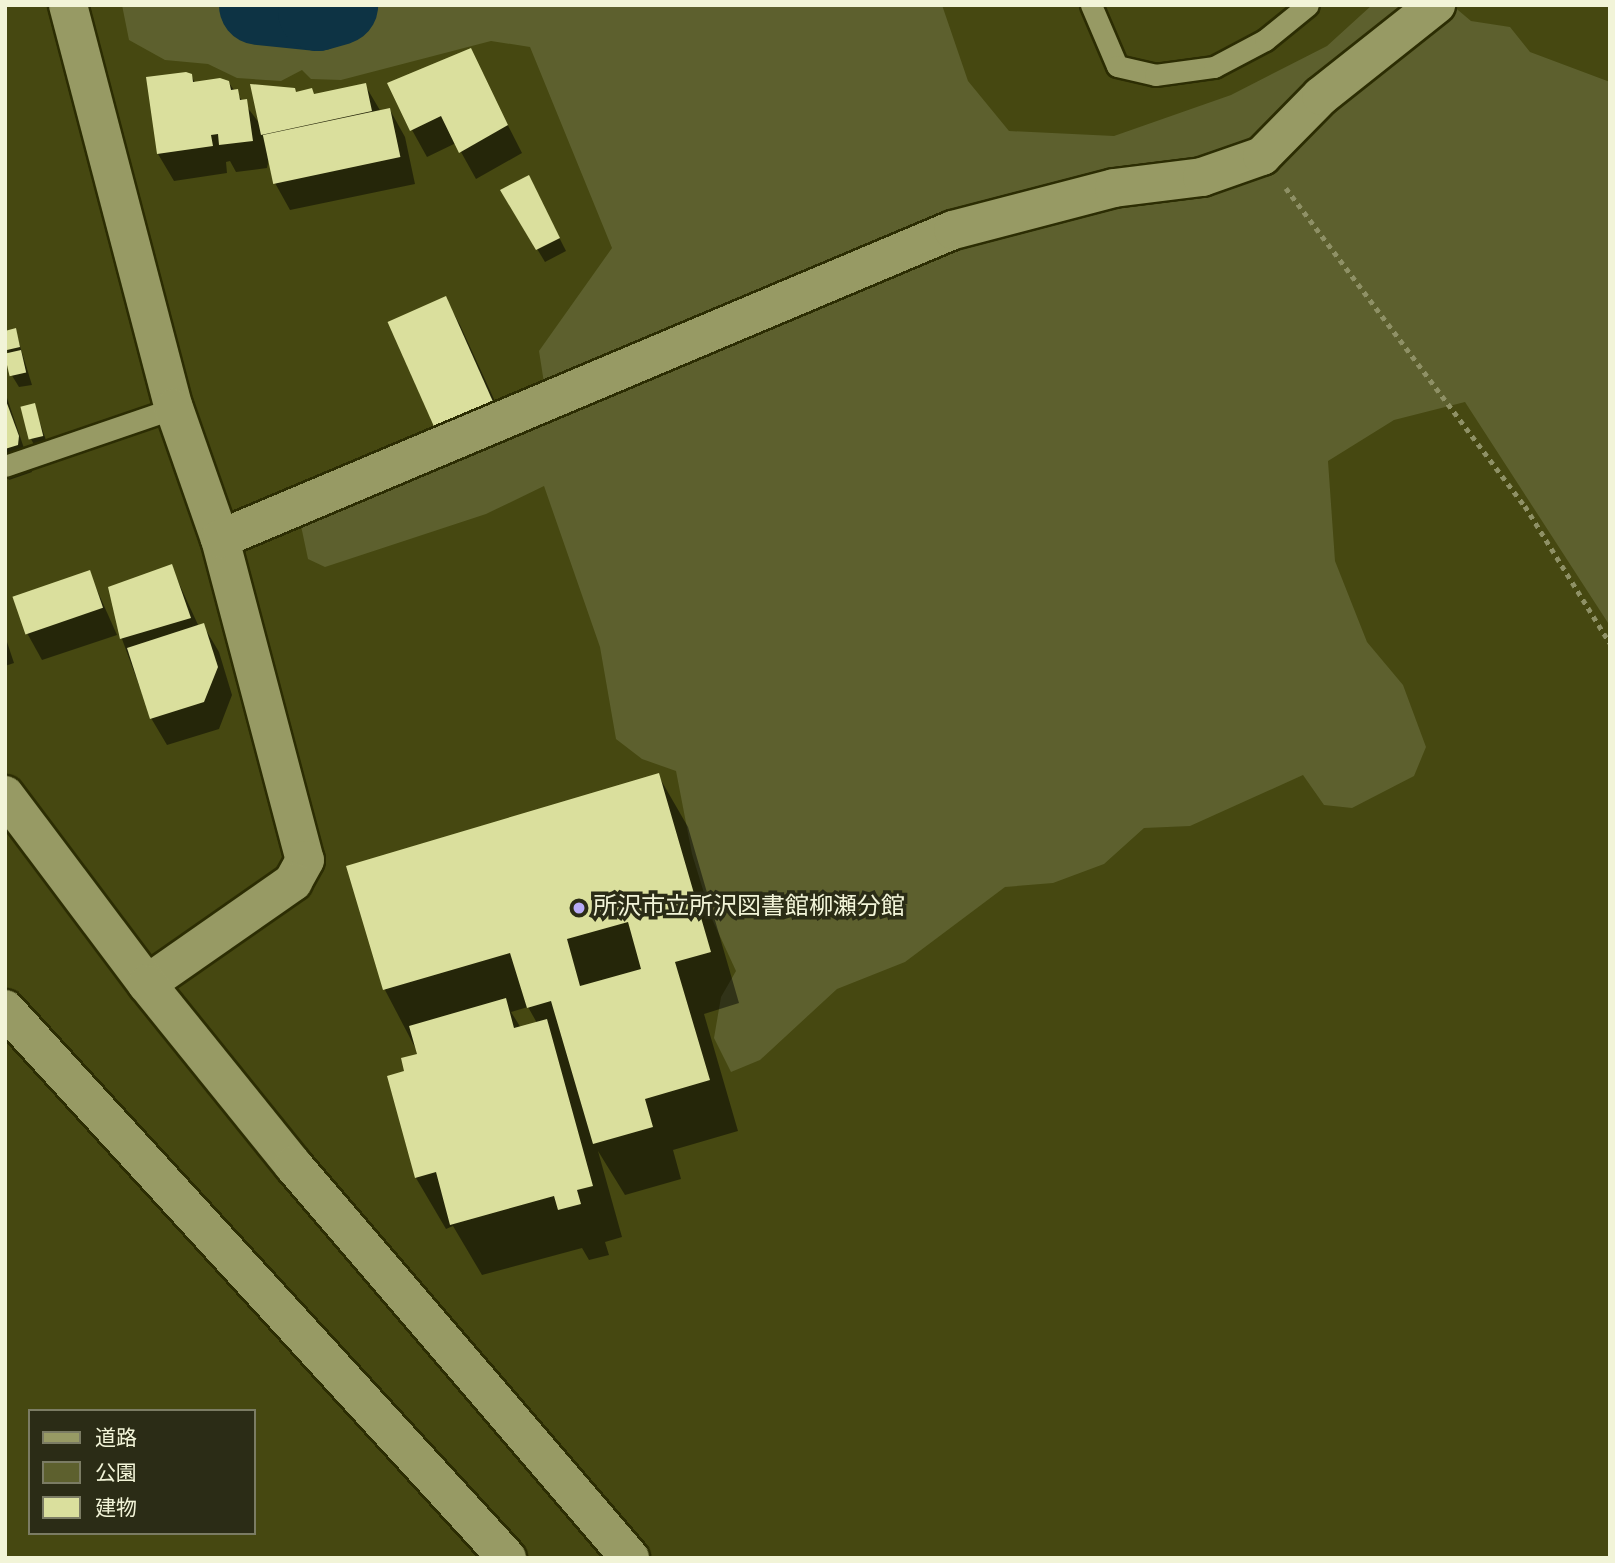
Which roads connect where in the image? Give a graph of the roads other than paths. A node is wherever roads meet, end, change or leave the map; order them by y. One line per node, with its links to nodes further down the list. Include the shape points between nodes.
1 (68, 5): 5 (street)
2 (1091, 5): 3 (lane, via 1117,66 1156,75 1214,67 1265,40)
3 (1308, 5)
4 (1436, 5): 7 (street, via 1347,73 1262,156 1202,177 1114,188 953,230)
5 (174, 408): 6 (lane); 7 (street)
6 (5, 466)
7 (219, 539): 9 (street, via 305,860 293,882)
8 (5, 795): 9 (street)
9 (147, 984): 12 (street, via 293,1165)
10 (5, 1009): 11 (street)
11 (507, 1558)
12 (630, 1558)

